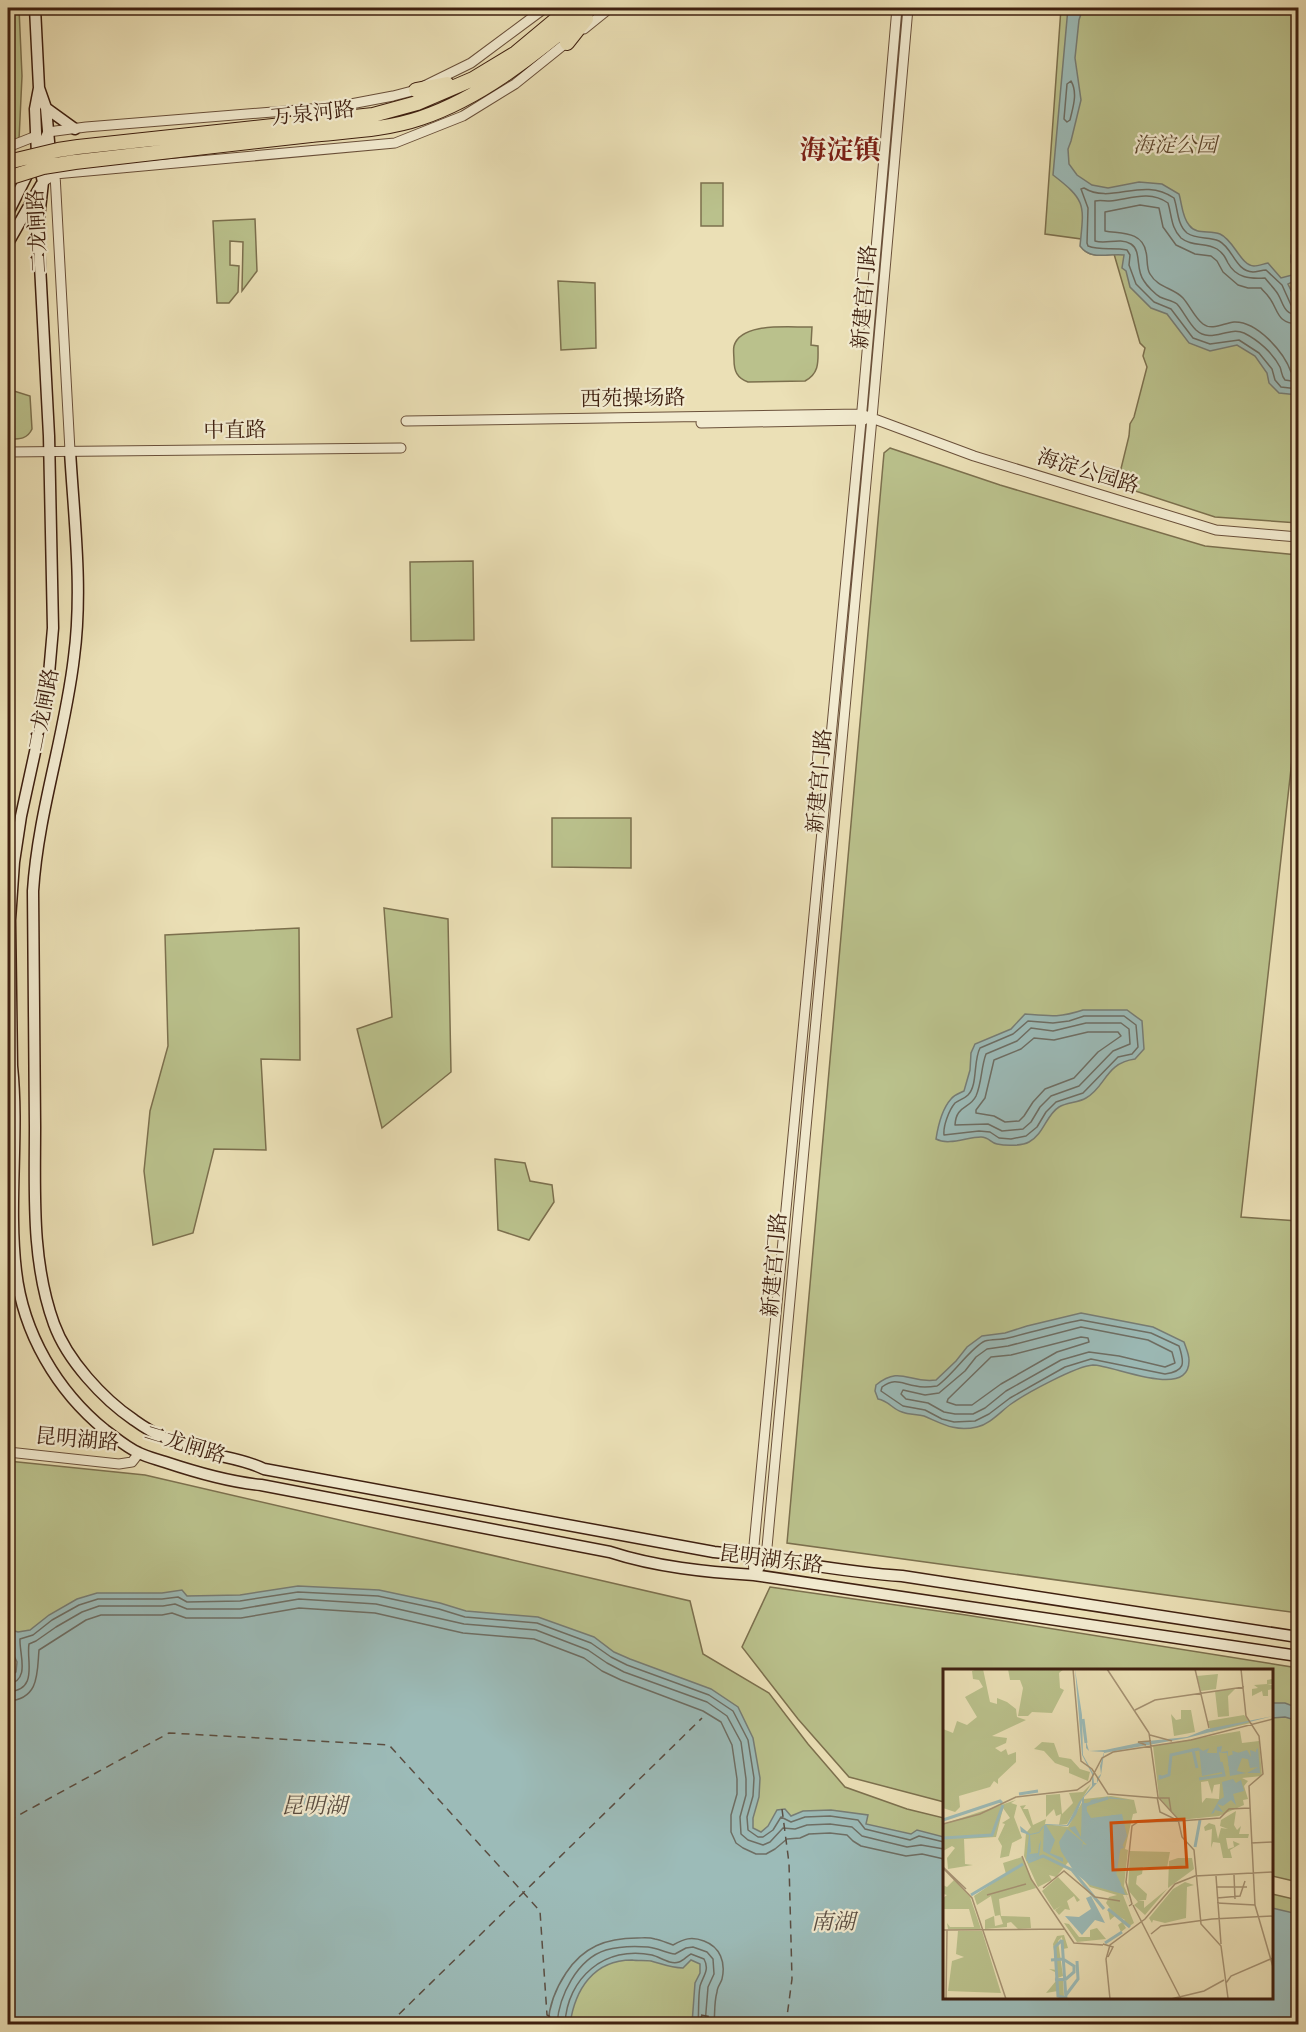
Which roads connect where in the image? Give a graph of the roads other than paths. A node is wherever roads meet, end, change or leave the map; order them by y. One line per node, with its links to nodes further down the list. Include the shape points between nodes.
1 (35, 8): 10 (main road)
2 (545, 8): 11 (street, 万泉河路, via 471,63)
3 (570, 8): 9 (highway, 万泉河路, via 516,52)
4 (593, 8): 8 (highway); 14 (highway, 万泉河路, via 526,61 469,97 422,118 378,129)
5 (610, 8): 8 (street, 万泉河路)
6 (897, 8): 28 (street, 新建宫门路)
7 (908, 8): 29 (street, 新建宫门路)
8 (567, 43): 22 (street, 万泉河路, via 515,84 463,116 395,143)
9 (473, 79): 11 (highway); 14 (highway, 万泉河路, via 417,103)
10 (39, 88): 12 (main road); 16 (main road, 二龙闸路)
11 (416, 90): 13 (street, 万泉河路, via 335,107)
12 (46, 108): 13 (main road); 15 (main road)
13 (80, 128): 15 (street, 万泉河路); 18 (street)
14 (310, 128): 21 (highway, 万泉河路, bridge, via 78,147); 24 (highway, 万泉河路, bridge, via 43,167)
15 (48, 132): 19 (main road); 20 (street)
16 (36, 136): 17 (street); 20 (main road, 二龙闸路)
17 (8, 147)
18 (88, 148): 19 (street); 22 (street)
19 (50, 153): 20 (street); 23 (main road)
20 (37, 155): 25 (main road, 二龙闸路); 26 (main road)
21 (8, 162)
22 (90, 171): 23 (street, 万泉河路)
23 (55, 174): 25 (street); 33 (street, 二龙闸路)
24 (8, 178)
25 (43, 182): 27 (main road); 32 (main road, 二龙闸路, via 38,227)
26 (8, 213)
27 (8, 243)
28 (861, 418): 29 (street, 海淀公园路); 30 (street, 西苑操场路); 42 (street, 新建宫门路)
29 (872, 418): 35 (street, 海淀公园路, via 974,456 1216,530); 43 (street, 新建宫门路)
30 (406, 423)
31 (401, 448): 33 (street, 中直路)
32 (50, 451): 33 (street, 中直路); 34 (street); 36 (main road, 二龙闸路, via 51,666 17,837 11,903)
33 (70, 451): 37 (main road, 二龙闸路, via 77,596 74,656 35,856 33,891)
34 (8, 452)
35 (1299, 537)
36 (15, 1137): 37 (main road); 39 (main road, 二龙闸路, via 16,1271 41,1352 89,1417)
37 (35, 1137): 40 (main road, 二龙闸路, via 41,1283 54,1326 75,1362 104,1397 164,1439)
38 (8, 1452): 39 (street, 昆明湖路, via 119,1464 132,1462)
39 (139, 1454): 41 (main road, 二龙闸路)
40 (249, 1462): 42 (main road, 昆明湖东路, via 264,1469)
41 (243, 1484): 44 (main road, 昆明湖东路, via 628,1558)
42 (753, 1556): 43 (main road, 昆明湖东路); 44 (street, 新建宫门路)
43 (766, 1558): 44 (street); 45 (main road, 昆明湖东路)
44 (754, 1575): 46 (main road, 昆明湖东路)
45 (1299, 1637)
46 (1299, 1656)

